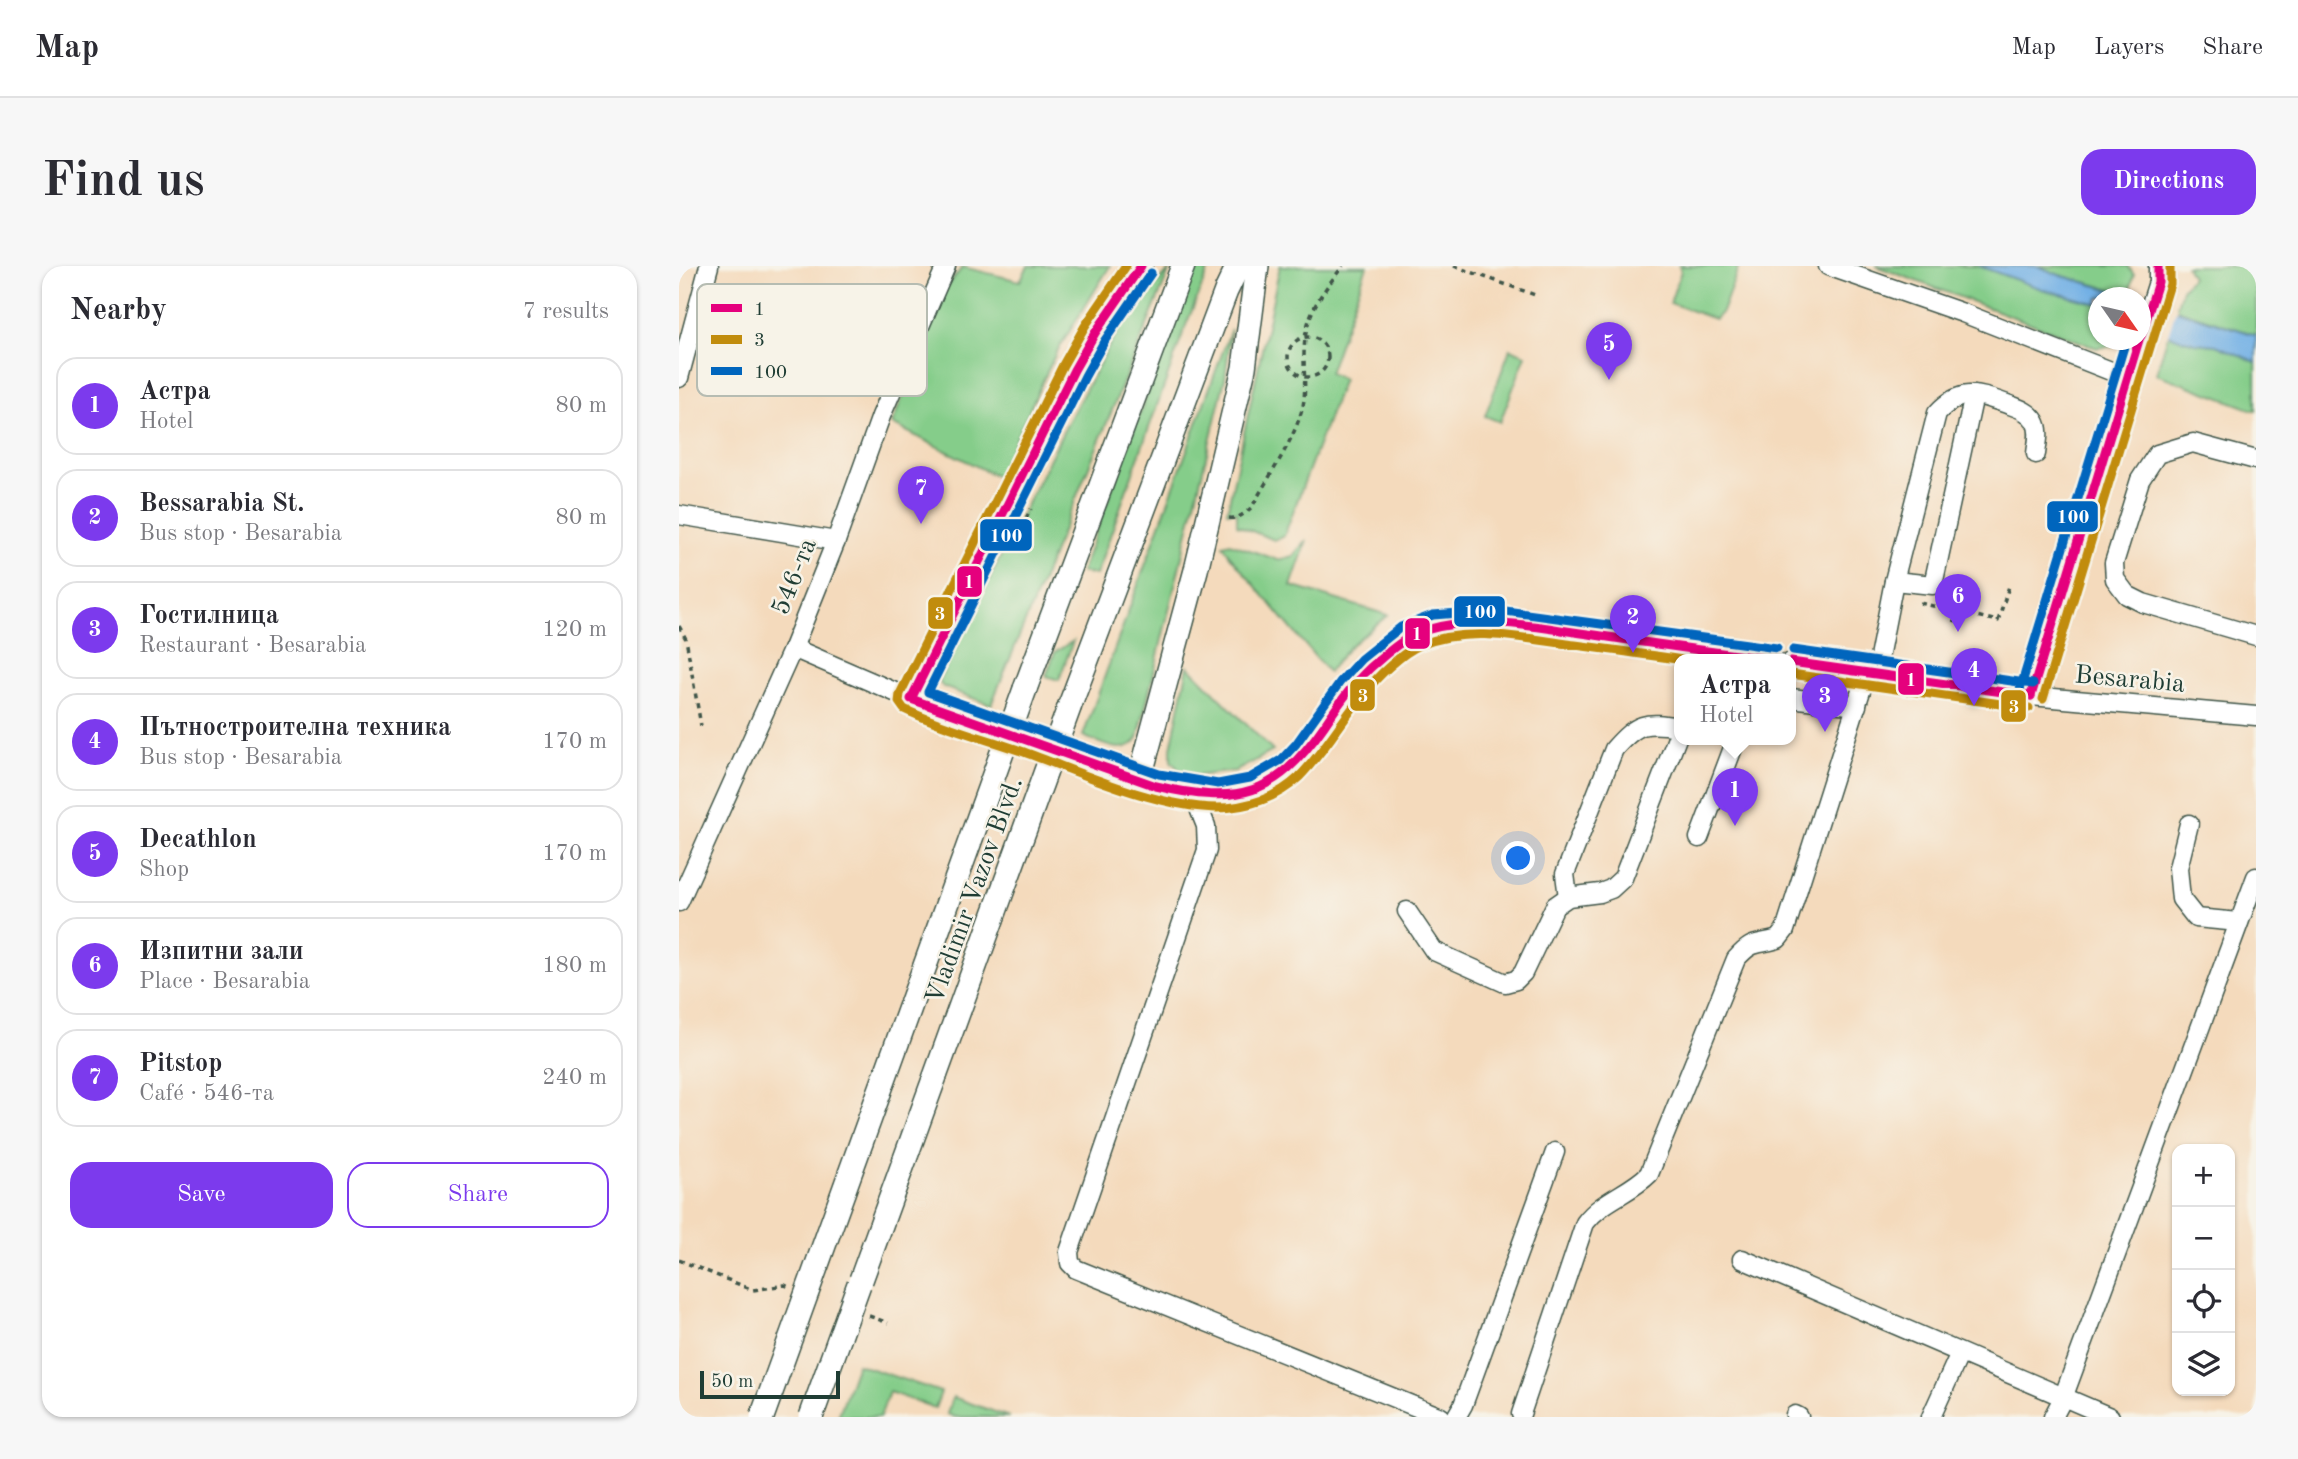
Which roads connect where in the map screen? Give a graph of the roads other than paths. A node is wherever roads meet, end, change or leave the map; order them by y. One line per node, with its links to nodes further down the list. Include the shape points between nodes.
1 (709, 266): 9 (street)
2 (946, 266): 11 (street, 546-та)
3 (1141, 266): 29 (main road, via 1074,370)
4 (1183, 266): 50 (main road, Vladimir Vazov Blvd., bridge)
5 (1238, 266): 51 (main road, Vladimir Vazov Blvd., bridge, via 1070,705)
6 (1257, 266): 36 (main road, via 1244,368)
7 (1828, 266): 14 (street)
8 (2158, 274): 10 (street)
9 (704, 284)
10 (2151, 298)
11 (927, 310)
12 (697, 311): 15 (street)
13 (2136, 350): 14 (street)
14 (2126, 377): 28 (street)
15 (679, 378)
16 (1974, 395): 18 (street, via 2025,411 2039,432); 22 (street, via 1956,397 1937,414); 22 (street, via 1933,585)
17 (889, 396): 21 (street, 546-та)
18 (2036, 454)
19 (2256, 460): 23 (street, via 2193,443 2157,454 2140,480 2114,564 2115,579 2127,595)
20 (679, 515): 21 (street)
21 (836, 541): 24 (street, 546-та)
22 (1892, 589): 27 (street)
23 (2256, 636)
24 (793, 648): 29 (street); 42 (street, 546-та)
25 (1705, 654): 37 (street, via 1496,622 1454,623 1415,633 1351,685 1304,753 1274,779 1236,796)
26 (1796, 663): 27 (street, Besarabia)
27 (1872, 673): 28 (street, Besarabia); 31 (street)
28 (2031, 696): 32 (street, Besarabia)
29 (911, 699): 36 (street)
30 (1796, 699): 31 (street)
31 (1857, 706): 49 (street, via 1785,930 1778,939 1757,942 1736,959 1649,1174 1595,1210 1585,1223)
32 (2256, 716)
33 (1674, 726): 41 (street, via 1652,722 1614,749 1565,874)
34 (1674, 745): 41 (street, via 1623,878 1600,893)
35 (1734, 745): 39 (street)
36 (1139, 781): 37 (street)
37 (1193, 796): 52 (street, via 1206,826 1207,849 1069,1252 1070,1264)
38 (2189, 824): 44 (street, via 2178,869 2181,899 2196,918)
39 (1699, 838)
40 (2256, 877): 44 (street)
41 (1569, 897): 43 (street, via 1555,906 1523,973 1505,983 1434,951)
42 (679, 902)
43 (1408, 911)
44 (2239, 922): 48 (street)
45 (1555, 1152): 53 (street)
46 (1742, 1259): 47 (street)
47 (1959, 1353): 48 (street); 54 (street)
48 (2063, 1398): 55 (street); 56 (street)
49 (1521, 1414)
50 (762, 1417)
51 (811, 1417)
52 (1441, 1417)
53 (1456, 1417)
54 (1931, 1417)
55 (2053, 1417)
56 (2110, 1417)

